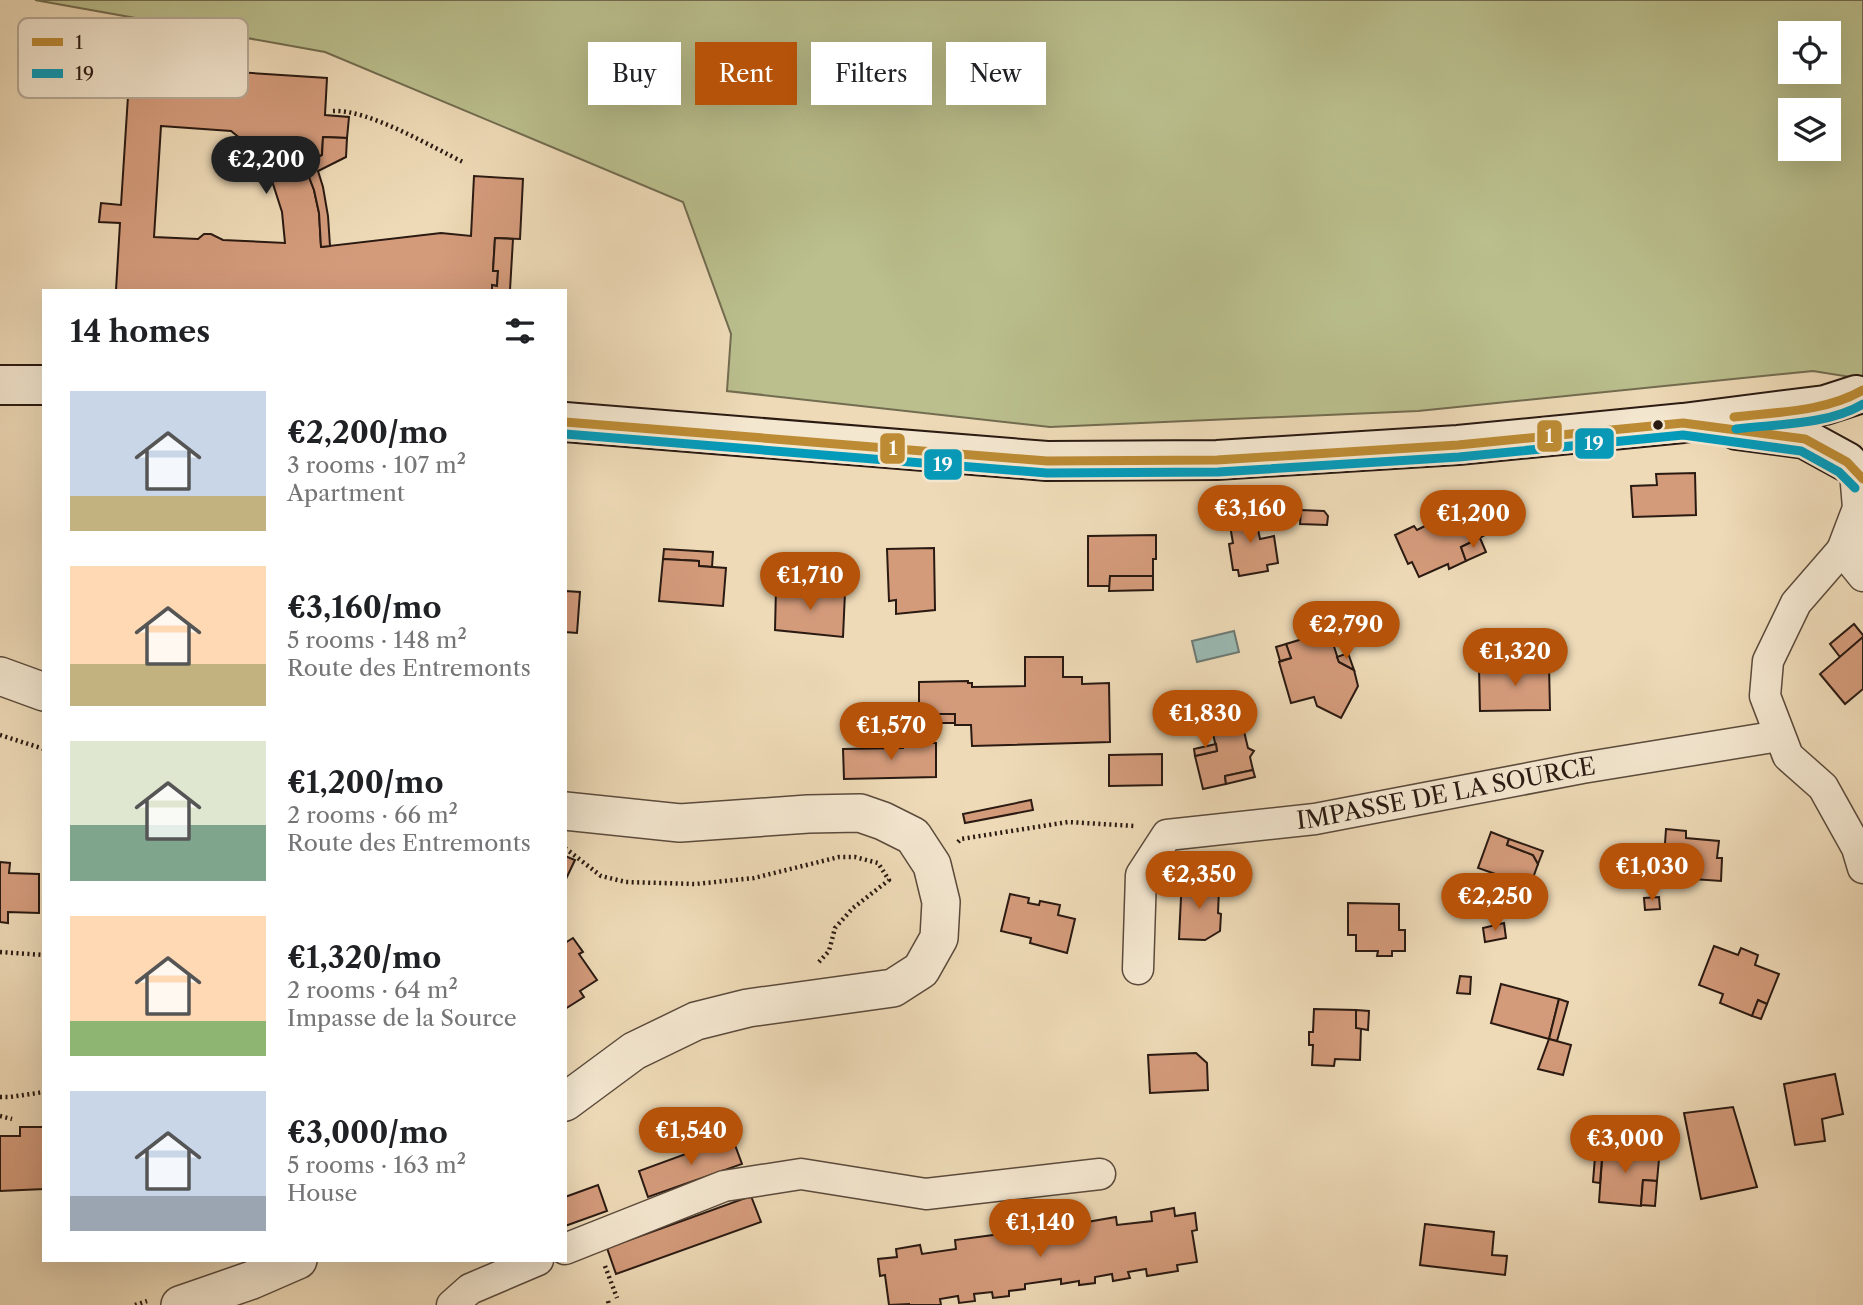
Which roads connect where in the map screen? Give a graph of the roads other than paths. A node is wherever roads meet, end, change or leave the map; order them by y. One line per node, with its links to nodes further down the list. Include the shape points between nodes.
1 (0, 385): 2 (main road)
2 (42, 386)
3 (1860, 393): 5 (main road, via 1825,405); 6 (main road, via 1847,407 1840,434 1842,449)
4 (567, 422): 5 (main road, via 1047,461 1217,460 1458,445)
5 (1682, 423): 6 (main road, via 1805,439)
6 (1855, 471): 7 (street, via 1858,508)
7 (1852, 542): 8 (street); 11 (street, via 1796,603 1769,661 1765,696)
8 (1863, 576)
9 (0, 676): 10 (street)
10 (42, 691)
11 (1779, 736): 13 (street, via 1788,756 1823,787); 14 (street, IMPASSE DE LA SOURCE, via 1315,819 1167,835 1141,875)
12 (567, 811): 15 (street, via 680,823 860,813 913,836 932,865 942,902 939,938 920,970 893,988 748,1008 696,1021 634,1051)
13 (1863, 868)
14 (1138, 970)
15 (567, 1101)
16 (1100, 1174): 17 (street, via 926,1194 801,1174 724,1186)
17 (567, 1248)
18 (293, 1262): 20 (street)
19 (533, 1262): 21 (street, via 470,1289)
20 (180, 1305)
21 (452, 1305)

